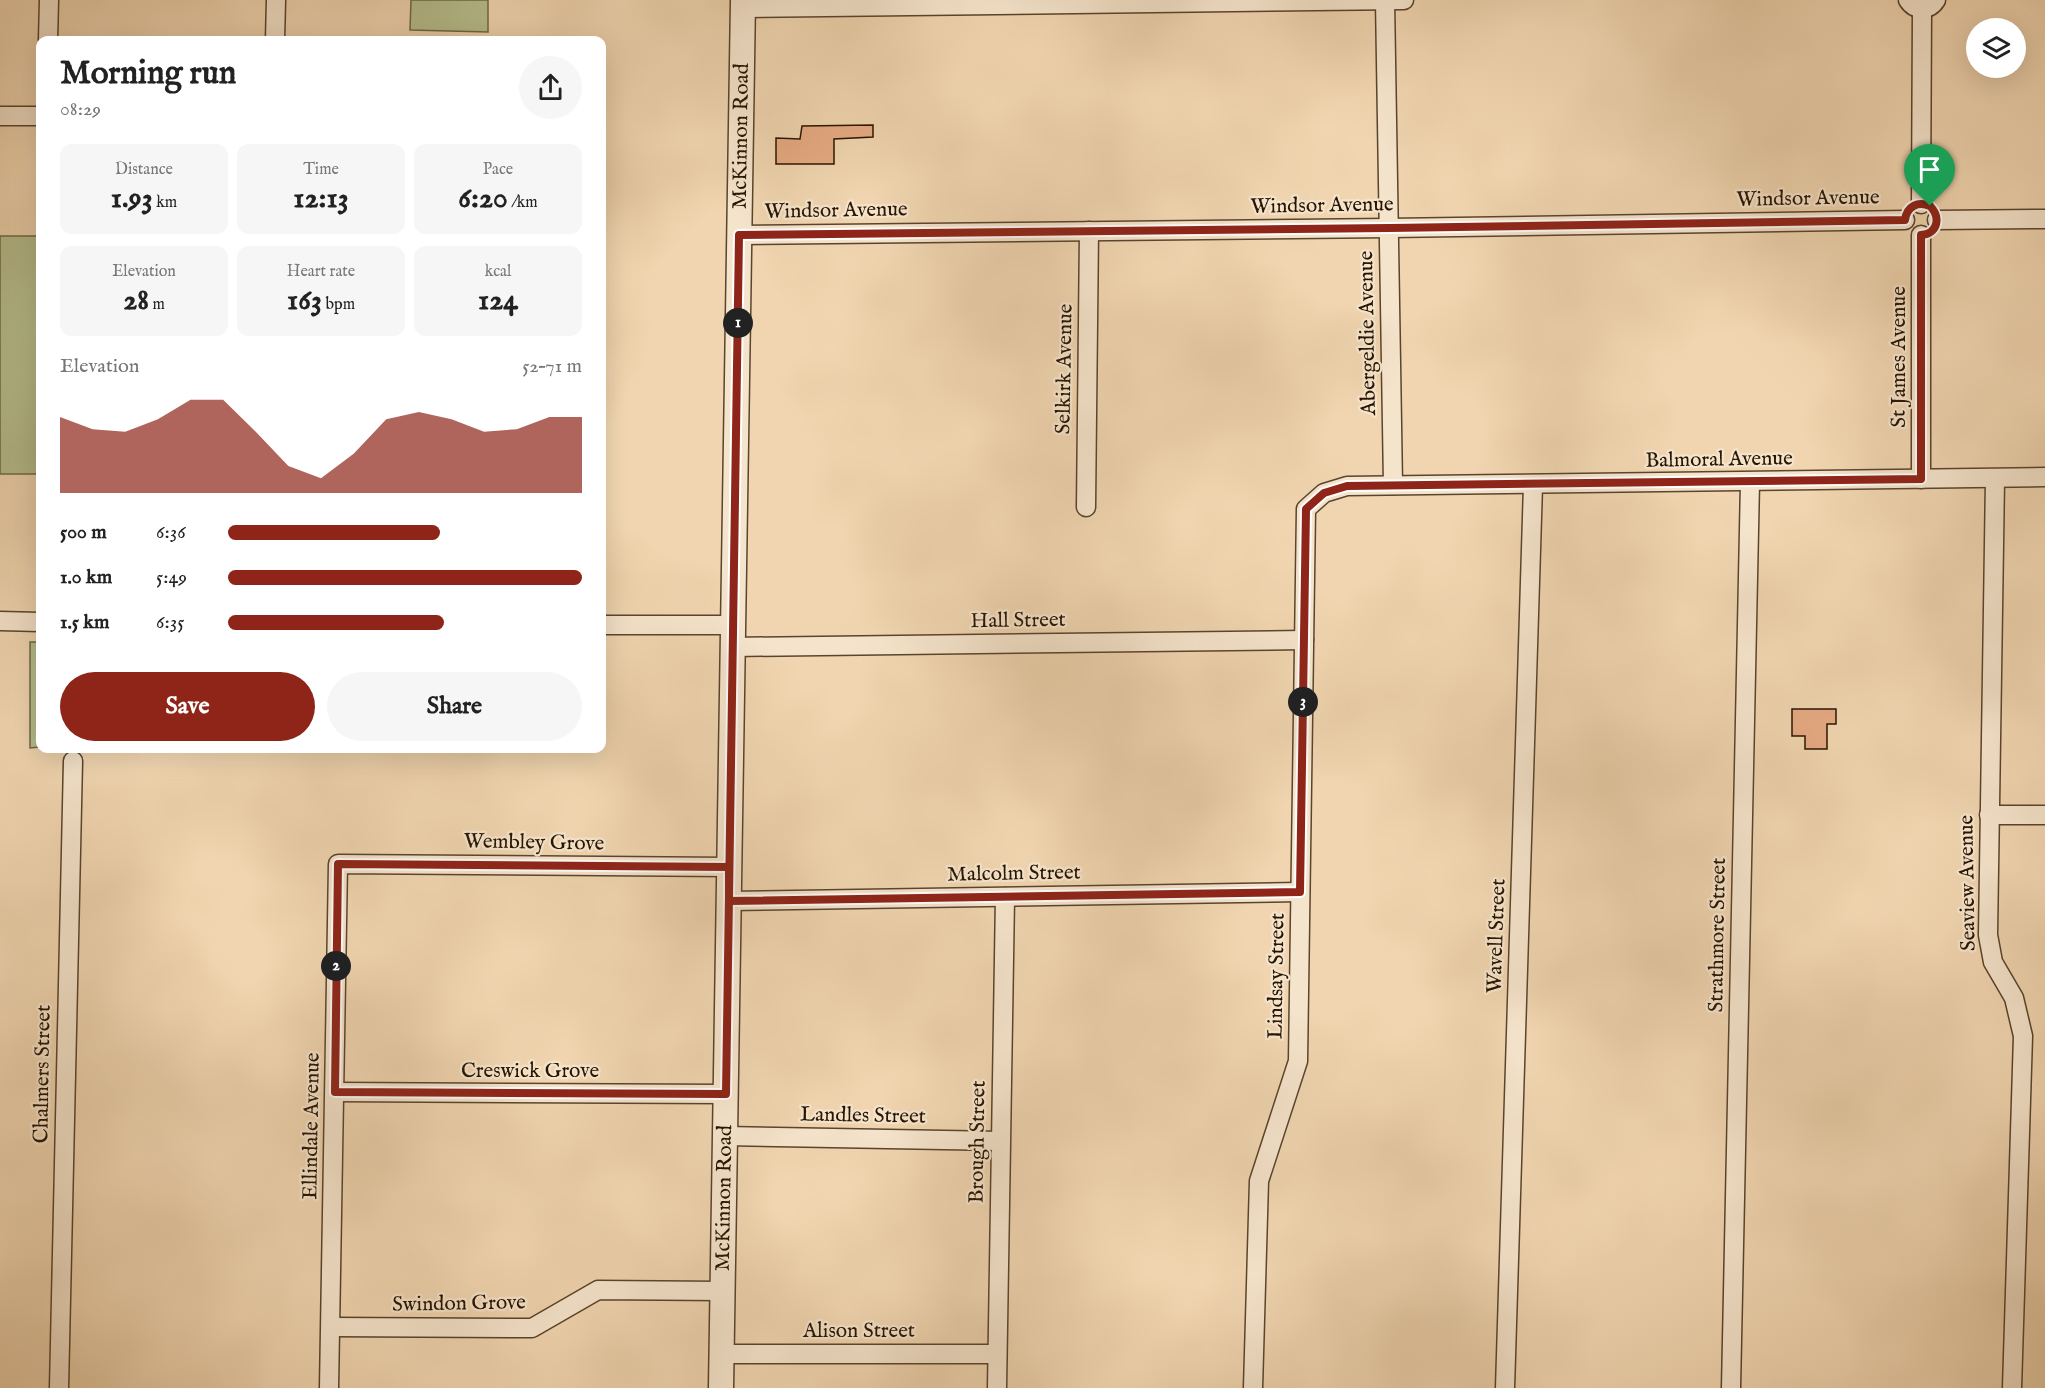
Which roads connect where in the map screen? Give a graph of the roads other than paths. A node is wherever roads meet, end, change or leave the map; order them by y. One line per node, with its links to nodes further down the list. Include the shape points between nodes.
1 (49, 0): 7 (street)
2 (276, 0): 8 (street)
3 (1385, 0): 4 (street); 6 (street); 15 (street, Abergeldie Avenue)
4 (1404, 0)
5 (1922, 3): 11 (street)
6 (743, 4): 17 (street, McKinnon Road)
7 (48, 36)
8 (275, 36)
9 (0, 116): 10 (street)
10 (36, 116)
11 (1921, 204): 13 (street, via 1908,210); 14 (street, via 1930,206)
12 (2045, 219): 14 (street)
13 (1905, 220): 15 (street, Windsor Avenue); 18 (street, via 1911,233)
14 (1937, 220): 18 (street, via 1931,233)
15 (1389, 228): 16 (street, Windsor Avenue); 24 (street, Abergeldie Avenue)
16 (1089, 231): 17 (street, Windsor Avenue); 25 (street, Selkirk Avenue)
17 (739, 235): 29 (street, McKinnon Road)
18 (1921, 235): 21 (street, St James Avenue)
19 (2045, 477): 20 (street, Balmoral Avenue)
20 (1995, 478): 21 (street, Balmoral Avenue); 32 (street, Seaview Avenue)
21 (1921, 479): 22 (street, Balmoral Avenue)
22 (1750, 482): 23 (street, Balmoral Avenue); 53 (street, Strathmore Street)
23 (1533, 484): 24 (street, Balmoral Avenue); 52 (street, Wavell Street)
24 (1393, 485): 30 (street, Lindsay Street, via 1347,486 1324,493 1306,509)
25 (1086, 507)
26 (0, 621): 27 (street)
27 (36, 622)
28 (606, 625): 29 (street, Hall Street)
29 (733, 636): 30 (street, Hall Street); 35 (street, McKinnon Road)
30 (1304, 639): 36 (street, Lindsay Street)
31 (73, 761): 47 (street, Chalmers Street)
32 (1989, 815): 33 (street); 54 (street, Seaview Avenue, via 1988,934 1993,962 2014,998 2023,1036)
33 (2045, 815)
34 (338, 864): 35 (street, Wembley Grove); 39 (street, Ellindale Avenue)
35 (729, 867): 38 (street, McKinnon Road)
36 (1300, 892): 37 (street, Malcolm Street); 51 (street, Lindsay Street, via 1299,1061 1259,1181)
37 (1005, 897): 38 (street, Malcolm Street); 42 (street, Brough Street)
38 (729, 901): 40 (street, McKinnon Road)
39 (335, 1092): 40 (street, Creswick Grove); 44 (street, Ellindale Avenue)
40 (726, 1094): 41 (street, McKinnon Road)
41 (725, 1136): 42 (street, Landles Street); 43 (street, McKinnon Road)
42 (1000, 1141): 46 (street, Brough Street)
43 (722, 1291): 44 (street, Swindon Grove, via 598,1290 532,1328); 45 (street, McKinnon Road)
44 (331, 1327): 48 (street, Ellindale Avenue)
45 (721, 1354): 46 (street, Alison Street); 49 (street, McKinnon Road)
46 (997, 1354): 50 (street, Brough Street)
47 (59, 1388)
48 (329, 1388)
49 (721, 1388)
50 (997, 1388)
51 (1252, 1388)
52 (1505, 1388)
53 (1731, 1388)
54 (2012, 1388)

